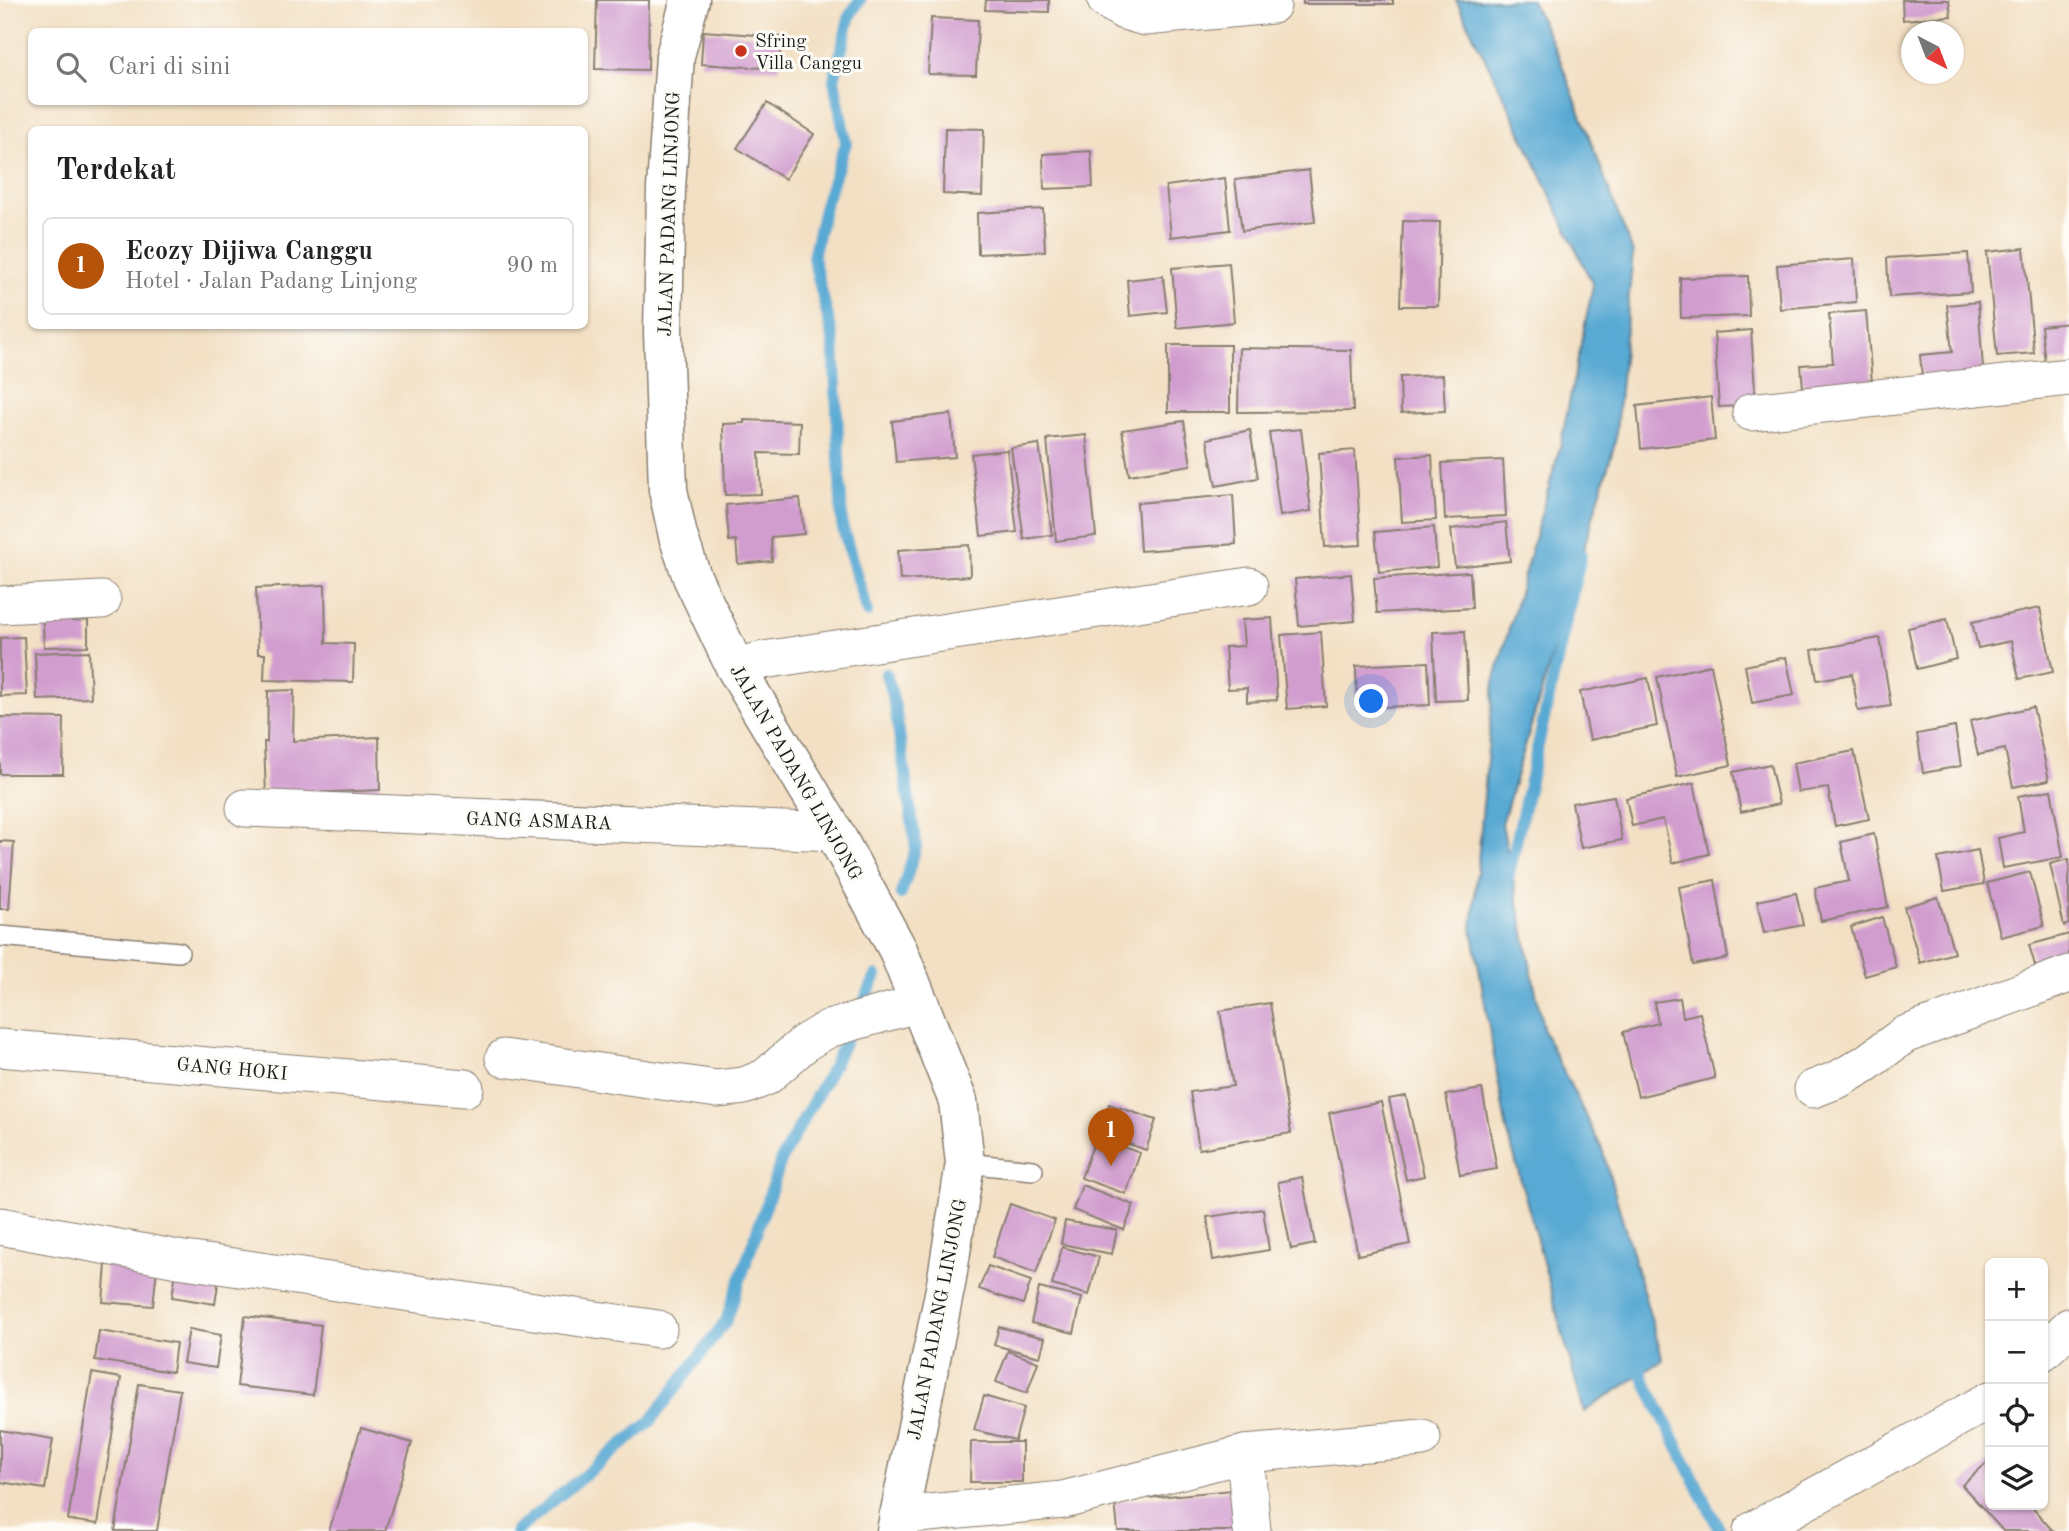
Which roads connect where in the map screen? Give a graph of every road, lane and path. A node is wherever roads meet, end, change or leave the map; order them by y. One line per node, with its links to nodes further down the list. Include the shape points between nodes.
1 (690, 0): 9 (street, JALAN PADANG LINJONG, via 675,56 666,188 663,332 668,489 692,577)
2 (1106, 0): 3 (street, via 1145,17)
3 (1272, 5)
4 (2069, 377): 5 (street)
5 (1751, 412)
6 (1249, 586): 9 (street)
7 (102, 600): 8 (street)
8 (0, 605)
9 (735, 667): 11 (street, JALAN PADANG LINJONG)
10 (245, 808): 11 (street, GANG ASMARA)
11 (834, 832): 15 (street, JALAN PADANG LINJONG, via 898,950)
12 (0, 936): 13 (lane)
13 (179, 952)
14 (2069, 974): 19 (street, via 1904,1035 1865,1064)
15 (902, 1008): 17 (street, via 828,1029 766,1076 744,1086 717,1089); 20 (street, JALAN PADANG LINJONG, via 958,1101)
16 (0, 1048): 18 (street, GANG HOKI)
17 (504, 1058)
18 (465, 1088)
19 (1813, 1089)
20 (965, 1163): 21 (lane); 29 (street, JALAN PADANG LINJONG, via 946,1284)
21 (1033, 1170)
22 (0, 1226): 24 (street, via 178,1259)
23 (2069, 1327): 25 (street)
24 (658, 1329)
25 (2048, 1347)
26 (1985, 1403): 31 (street)
27 (1422, 1438): 28 (street)
28 (1245, 1454): 29 (street, via 1063,1500); 30 (street)
29 (897, 1524)
30 (1252, 1531)
31 (1752, 1531)

